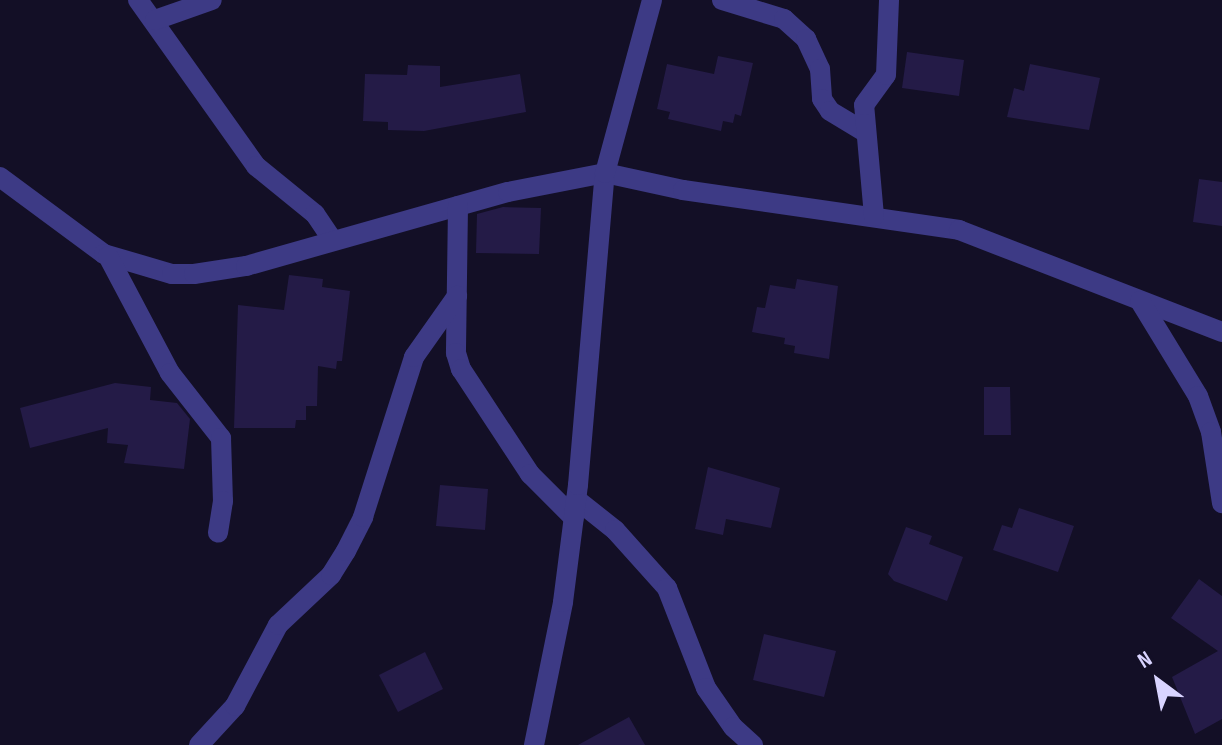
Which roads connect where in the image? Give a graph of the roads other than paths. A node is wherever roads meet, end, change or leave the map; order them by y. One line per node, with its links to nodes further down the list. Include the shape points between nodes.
1 (138, 0): 6 (street)
2 (212, 0): 6 (street)
3 (652, 0): 8 (street)
4 (722, 0): 7 (street, via 784,19 806,39 820,69 822,99 830,111)
5 (889, 0): 7 (street, via 886,75 868,95)
6 (155, 20): 12 (street, via 256,166 315,214)
7 (865, 132): 11 (street)
8 (605, 173): 10 (street); 11 (street, via 683,190); 18 (street)
9 (0, 177): 13 (street)
10 (458, 206): 12 (street); 14 (street)
11 (874, 216): 15 (street, via 959,230)
12 (333, 241): 13 (street, via 194,274 172,274)
13 (108, 256): 19 (street, via 170,373 221,438)
14 (457, 296): 18 (street, via 456,353 461,369 530,474); 20 (street, via 414,357 363,517 346,551 331,575 278,625 235,706)
15 (1140, 301): 16 (street); 17 (street, via 1198,396 1211,432)
16 (1222, 332)
17 (1222, 503)
18 (575, 509): 21 (street); 22 (street, via 625,540 667,588 706,688)
19 (218, 533)
20 (199, 745)
21 (534, 745)
22 (753, 745)

